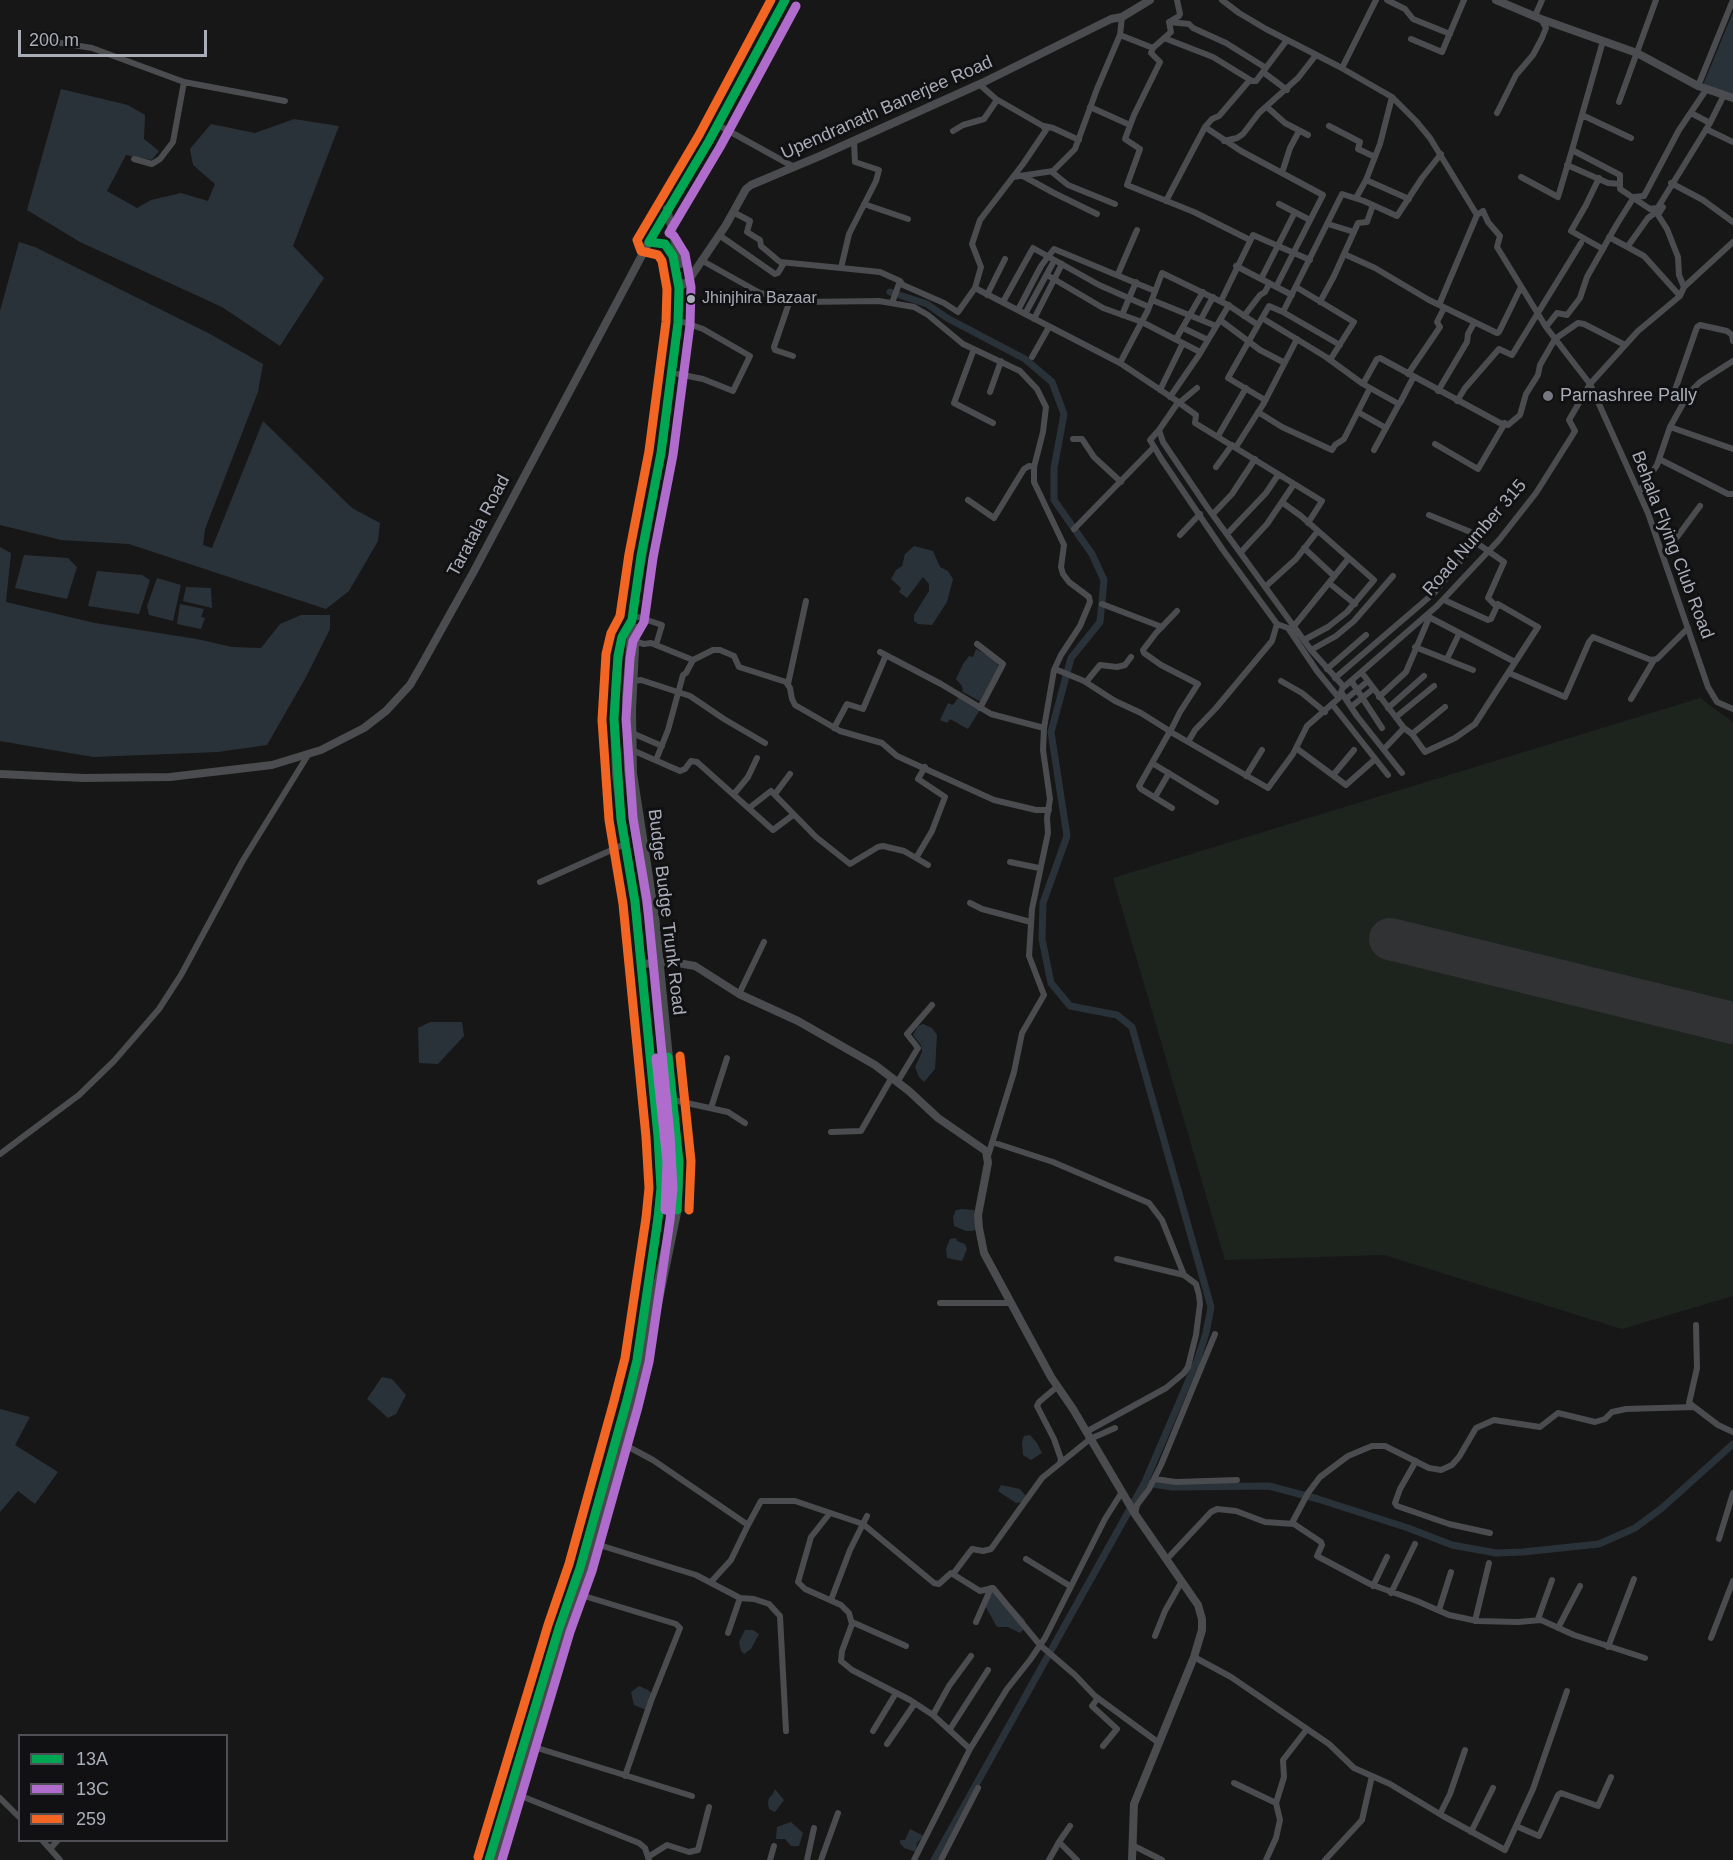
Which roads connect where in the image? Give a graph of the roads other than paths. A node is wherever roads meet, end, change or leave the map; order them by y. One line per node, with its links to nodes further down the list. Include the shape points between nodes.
1 (785, 0): 44 (main road, Taratala Road)
2 (1150, 0): 12 (street, Upendranath Banerjee Road)
3 (1177, 0): 14 (street, via 1179,16)
4 (1222, 0): 20 (street, Behala Flying Club Road)
5 (1376, 0): 25 (street)
6 (1387, 0): 15 (street, via 1405,9 1413,19)
7 (1464, 0): 15 (street)
8 (1496, 0): 13 (street)
9 (1542, 0): 13 (street)
10 (1656, 0): 23 (street)
11 (1732, 0): 30 (street)
12 (1122, 17): 16 (street); 29 (street, Upendranath Banerjee Road)
13 (1538, 17): 21 (street); 41 (street, via 1546,28 1542,38 1516,75)
14 (1169, 22): 17 (street, via 1171,32); 26 (street, via 1189,24)
15 (1450, 34): 18 (street, via 1442,52)
16 (1120, 35): 22 (street); 39 (street)
17 (1164, 38): 22 (street); 27 (street, via 1214,57)
18 (1411, 39)
19 (43, 40): 28 (street, via 92,48)
20 (1287, 40): 24 (street, Behala Flying Club Road); 26 (street)
21 (1603, 41): 23 (street); 43 (street)
22 (1153, 48): 45 (street, via 1151,53 1160,62)
23 (1637, 52): 30 (street); 38 (street)
24 (1316, 55): 25 (street, Behala Flying Club Road); 31 (street)
25 (1342, 68): 34 (street, Behala Flying Club Road)
26 (1265, 70): 27 (street); 31 (street)
27 (1252, 81): 49 (street)
28 (184, 82): 37 (street); 61 (street, via 173,142 152,164)
29 (979, 84): 36 (street); 55 (street, Upendranath Banerjee Road)
30 (1698, 86): 32 (street)
31 (1287, 90): 40 (street)
32 (1706, 90): 33 (street); 42 (street)
33 (1724, 95): 35 (street); 48 (street)
34 (1392, 98): 59 (street, Behala Flying Club Road); 60 (street)
35 (1733, 98)
36 (997, 100): 46 (street); 50 (street, via 984,119)
37 (285, 101)
38 (1618, 102)
39 (1090, 107): 45 (street); 54 (street)
40 (1267, 107): 51 (street); 56 (street, via 1243,134)
41 (1497, 113)
42 (1691, 113): 48 (street); 73 (street, via 1644,196)
43 (1582, 116): 53 (street); 58 (street)
44 (718, 125): 63 (street); 82 (main road, Taratala Road)
45 (1130, 125): 76 (street, via 1126,141 1140,149 1127,185)
46 (1043, 126): 54 (street); 67 (street, via 1045,133)
47 (1329, 126): 60 (street, via 1360,142 1358,149)
48 (1708, 126): 57 (street); 71 (street)
49 (1205, 127): 56 (street); 76 (street)
50 (953, 131)
51 (1299, 131): 52 (street); 65 (street)
52 (1308, 135)
53 (1631, 138)
54 (1079, 140): 64 (street, via 1073,152)
55 (854, 141): 63 (street, Upendranath Banerjee Road); 77 (street, via 855,162 879,169)
56 (1224, 141): 65 (street)
57 (1733, 142)
58 (1572, 150): 62 (street); 72 (street, via 1620,175)
59 (1441, 154): 75 (street); 86 (street, Behala Flying Club Road)
60 (1375, 157): 70 (street)
61 (134, 159)
62 (1568, 165): 68 (street, via 1558,197); 69 (street)
63 (794, 167): 83 (street, Upendranath Banerjee Road, via 746,189)
64 (1052, 172): 66 (street); 78 (street, via 1068,185)
65 (1282, 173): 88 (street, via 1323,195)
66 (1022, 176): 67 (street); 85 (street)
67 (1013, 177): 124 (street, via 984,214 976,232 972,246 981,267)
68 (1521, 177)
69 (1599, 178): 72 (street); 101 (street, via 1571,231)
70 (1366, 180): 74 (street); 75 (street)
71 (1671, 183): 81 (street, via 1657,209); 89 (street)
72 (1620, 184): 73 (street, via 1621,190)
73 (1635, 197): 81 (street, via 1650,209); 94 (street)
74 (1356, 198): 80 (street); 90 (street, via 1342,194)
75 (1409, 199): 80 (street, via 1397,216)
76 (1166, 201): 95 (street)
77 (864, 204): 87 (street); 112 (street, via 849,234)
78 (1115, 204)
79 (1279, 204): 84 (street)
80 (1373, 205): 92 (street, via 1367,222 1359,222)
81 (1663, 207): 100 (street, via 1648,218); 121 (street, via 1658,216 1678,257)
82 (667, 209): 96 (main road, Taratala Road); 118 (main road)
83 (733, 212): 93 (street, Upendranath Banerjee Road); 109 (street, via 750,221 747,232)
84 (1295, 212): 88 (street); 99 (street)
85 (1097, 213)
86 (1477, 215): 123 (street, Behala Flying Club Road, via 1483,211 1500,236 1497,247); 139 (street)
87 (908, 219)
88 (1310, 220): 102 (street)
89 (1733, 222)
90 (1328, 224): 92 (street); 107 (street)
91 (1137, 230): 113 (street)
92 (1354, 232): 103 (street)
93 (719, 235): 106 (street, Upendranath Banerjee Road); 109 (street, via 775,274)
94 (1609, 237): 100 (street); 101 (street)
95 (1250, 240): 99 (street, via 1256,234); 111 (street)
96 (649, 242): 118 (main road, via 661,242 669,248); 305 (street, Taratala Road, via 410,685 392,706 364,728)
97 (1733, 242): 121 (street)
98 (1581, 243): 146 (street)
99 (1279, 245): 102 (street); 116 (street)
100 (1628, 246): 129 (street, via 1644,256)
101 (1603, 249): 157 (street, via 1587,276 1580,298 1567,315 1555,313)
102 (1294, 252): 107 (street); 120 (street)
103 (1344, 254): 135 (street); 139 (street)
104 (1047, 257): 108 (street); 113 (street, via 1054,249); 137 (street, via 1030,250); 141 (street)
105 (1005, 259): 127 (street)
106 (701, 260): 118 (street, Upendranath Banerjee Road); 132 (street, via 760,293)
107 (1310, 260): 122 (street)
108 (1054, 261): 110 (street); 114 (street)
109 (784, 263): 112 (street)
110 (1062, 264): 115 (street); 131 (street)
111 (1236, 266): 116 (street); 134 (street)
112 (841, 268): 117 (street, via 876,271)
113 (1118, 274): 119 (street)
114 (1047, 275): 115 (street); 143 (street)
115 (1054, 279): 144 (street); 149 (street)
116 (1261, 279): 120 (street)
117 (900, 281): 124 (street, via 958,312); 136 (street)
118 (681, 282): 151 (main road); 243 (main road, via 672,381)
119 (1136, 282): 125 (street); 131 (street)
120 (1273, 285): 128 (street); 147 (street)
121 (1684, 286): 129 (street)
122 (1296, 287): 128 (street); 135 (street)
123 (1521, 287): 146 (street, Behala Flying Club Road); 153 (street, via 1498,333)
124 (975, 288): 127 (street)
125 (1155, 291): 126 (street, via 1163,273); 133 (street)
126 (1203, 292): 130 (street); 145 (street)
127 (987, 295): 137 (street)
128 (1292, 295): 142 (street)
129 (1680, 296): 166 (street)
130 (1213, 297): 134 (street); 150 (street)
131 (1129, 299): 140 (street); 144 (street)
132 (790, 300): 136 (street); 169 (street, via 774,347)
133 (1152, 300): 140 (street); 145 (street)
134 (1221, 301): 138 (street)
135 (1320, 302): 165 (street, via 1354,322)
136 (892, 303): 167 (street, via 921,310 955,339)
137 (1003, 303): 141 (street)
138 (1229, 305): 147 (street); 154 (street)
139 (1441, 306): 153 (street); 177 (street, via 1437,322 1440,327)
140 (1149, 307): 152 (street)
141 (1018, 310): 143 (street)
142 (1283, 312): 148 (street, via 1269,306); 165 (street)
143 (1025, 314): 149 (street)
144 (1122, 315): 152 (street)
145 (1190, 315): 150 (street); 158 (street)
146 (1539, 315): 157 (street, Behala Flying Club Road); 189 (street, via 1512,355 1499,349)
147 (1244, 316): 155 (street)
148 (1262, 318): 155 (street); 159 (street)
149 (1034, 319): 156 (street)
150 (1201, 319): 154 (street)
151 (683, 322): 176 (main road); 176 (street, via 750,356 733,391)
152 (1142, 322): 163 (street); 175 (street)
153 (1474, 322): 184 (street, via 1467,342)
154 (1218, 323): 161 (street); 164 (street)
155 (1258, 326): 164 (street)
156 (1049, 327): 170 (street); 175 (street)
157 (1546, 327): 160 (street, Behala Flying Club Road)
158 (1183, 328): 161 (street); 163 (street)
159 (1297, 339): 171 (street); 174 (street)
160 (1556, 339): 166 (street, via 1581,323); 179 (street, Behala Flying Club Road); 195 (street, via 1526,394 1520,415 1508,425)
161 (1208, 340): 168 (street)
162 (1733, 340): 186 (street, via 1727,331 1697,327 1675,400)
163 (1180, 341): 168 (street); 183 (street)
164 (1249, 342): 174 (street); 181 (street, via 1227,378)
165 (1340, 345): 171 (street)
166 (1625, 345): 179 (street)
167 (974, 349): 172 (street); 194 (street, via 954,403)
168 (1200, 352): 187 (street)
169 (793, 356)
170 (1032, 357)
171 (1330, 360): 178 (street)
172 (1001, 361): 185 (street); 208 (street, via 1032,383 1046,407)
173 (1733, 361): 186 (street)
174 (1283, 362): 188 (street)
175 (1120, 363): 183 (street)
176 (678, 374): 243 (main road)
177 (1410, 376): 178 (street, via 1379,358); 184 (street); 191 (street)
178 (1363, 384): 182 (street)
179 (1590, 384): 213 (street, Behala Flying Club Road); 228 (street, Road Number 315, via 1570,419 1575,430 1572,436 1536,493)
180 (1197, 388): 190 (street)
181 (1245, 388): 188 (street); 199 (street)
182 (1370, 388): 191 (street); 193 (street)
183 (1160, 390): 187 (street)
184 (1438, 391): 189 (street)
185 (990, 392)
186 (1689, 393): 196 (street)
187 (1170, 397): 190 (street)
188 (1265, 400): 192 (street)
189 (1457, 400): 195 (street)
190 (1178, 403): 198 (street); 199 (street, via 1196,414 1195,423)
191 (1399, 404): 197 (street)
192 (1258, 412): 193 (street, via 1282,428 1332,450 1344,439); 202 (street)
193 (1358, 412): 197 (street)
194 (993, 423)
195 (1505, 423): 201 (street, via 1478,469)
196 (1670, 427): 204 (street); 207 (street)
197 (1386, 428): 205 (street)
198 (1156, 433): 203 (street, via 1150,440); 219 (street)
199 (1218, 436): 202 (street)
200 (1073, 439): 211 (street, via 1082,439)
201 (1435, 444)
202 (1234, 446): 206 (street); 209 (street)
203 (1154, 447): 211 (street); 218 (street)
204 (1733, 448)
205 (1374, 450)
206 (1255, 459): 210 (street); 219 (street)
207 (1659, 459): 213 (street); 214 (street)
208 (1034, 466): 215 (street, via 1024,469 994,518); 261 (street, via 1035,485 1064,545 1063,574 1090,599 1083,621)
209 (1216, 467)
210 (1278, 475): 212 (street); 224 (street)
211 (1121, 482): 222 (street)
212 (1294, 484): 216 (street); 221 (street, via 1323,502)
213 (1639, 492): 230 (street, Behala Flying Club Road)
214 (1733, 494)
215 (968, 500)
216 (1283, 503): 221 (street); 229 (street)
217 (1700, 506): 230 (street)
218 (1200, 514): 225 (street); 244 (street)
219 (1213, 514): 224 (street)
220 (1430, 515): 226 (street, via 1473,534)
221 (1308, 522): 223 (street)
222 (1074, 528)
223 (1317, 532): 227 (street); 231 (street)
224 (1227, 534): 229 (street)
225 (1180, 535)
226 (1477, 543): 228 (street); 272 (street, via 1434,593)
227 (1304, 548): 232 (street); 235 (street)
228 (1487, 550): 236 (street, Road Number 315); 240 (street, via 1504,562 1488,598)
229 (1241, 552): 235 (street)
230 (1663, 556): 247 (street, Behala Flying Club Road)
231 (1349, 558): 232 (street); 239 (street, via 1374,580)
232 (1335, 576): 234 (street)
233 (1393, 576): 255 (street, via 1354,621)
234 (1329, 583): 239 (street); 245 (street)
235 (1265, 587): 245 (street)
236 (1444, 600): 240 (street, via 1488,620); 242 (street, Road Number 315)
237 (806, 602): 273 (street)
238 (1102, 604): 246 (street)
239 (1355, 604): 250 (street)
240 (1497, 607): 260 (street, via 1538,627)
241 (1177, 611): 246 (street)
242 (1428, 617): 248 (street); 254 (street); 264 (street, Road Number 315)
243 (635, 622): 251 (street, Budge Budge Trunk Road); 253 (street, via 662,625); 326 (street, Budge Budge Trunk Road, via 620,644 615,698 616,774); 454 (main road, bridge, via 626,698 628,770 651,933 670,1122 673,1200 631,1405)
244 (1277, 624): 282 (street, via 1288,628 1339,698); 297 (street, via 1272,641)
245 (1294, 626): 250 (street)
246 (1162, 627): 294 (street, via 1144,653 1198,684)
247 (1688, 628): 259 (street); 287 (street, Behala Flying Club Road, via 1713,696)
248 (1459, 634): 257 (street); 260 (street)
249 (1366, 635): 262 (street)
250 (1304, 640): 255 (street)
251 (637, 642): 253 (street); 267 (street, Budge Budge Trunk Road)
252 (977, 644): 285 (street, via 1003,664)
253 (656, 645): 258 (street)
254 (1415, 647): 257 (street); 279 (street, via 1406,672)
255 (1311, 650): 262 (street)
256 (1131, 657): 270 (street, via 1125,665 1117,667 1100,664)
257 (1447, 659): 263 (street)
258 (693, 660): 273 (street, via 720,650 734,656 739,667); 277 (street, via 682,676)
259 (1654, 660): 265 (street, via 1593,637 1565,697); 281 (street)
260 (1515, 662): 265 (street)
261 (1056, 669): 270 (street); 291 (street)
262 (1327, 669): 272 (street)
263 (1473, 670)
264 (1362, 673): 269 (street); 271 (street, Road Number 315)
265 (1509, 673): 296 (street, via 1475,724 1459,736 1425,752)
266 (1424, 676): 286 (street)
267 (633, 681): 277 (street); 295 (street, Budge Budge Trunk Road)
268 (1281, 681): 288 (street)
269 (1368, 681): 275 (street); 276 (street)
270 (1086, 682): 294 (street)
271 (1352, 682): 272 (street, Road Number 315); 276 (street)
272 (1340, 683): 280 (street)
273 (788, 684): 290 (street, via 795,705)
274 (1434, 686): 289 (street)
275 (1373, 689): 278 (street); 279 (street)
276 (1357, 690): 278 (street); 280 (street)
277 (678, 692): 298 (street); 299 (street)
278 (1362, 697): 283 (street); 292 (street)
279 (1379, 697): 286 (street)
280 (1346, 699): 283 (street)
281 (1631, 699)
282 (1332, 704): 288 (street); 316 (street)
283 (1351, 707): 312 (street)
284 (1445, 707): 296 (street)
285 (980, 708): 290 (street, via 883,653 863,710 847,704); 291 (street, via 1001,718)
286 (1388, 708): 289 (street)
287 (1733, 709)
288 (1325, 712): 301 (street, via 1307,726)
289 (1395, 717): 293 (street)
290 (834, 728): 310 (street, via 882,743 897,756)
291 (1044, 728): 324 (street)
292 (1382, 728)
293 (1404, 728): 296 (street); 300 (street)
294 (1170, 731): 297 (street); 309 (street)
295 (632, 734): 299 (street); 302 (street, Budge Budge Trunk Road)
296 (1412, 734)
297 (1188, 742): 317 (street)
298 (765, 743)
299 (662, 746): 307 (street)
300 (1386, 747)
301 (1296, 748): 315 (street); 317 (street, via 1268,788)
302 (632, 750): 307 (street); 335 (street, Budge Budge Trunk Road)
303 (1262, 750): 317 (street)
304 (1354, 750): 315 (street)
305 (308, 755): 313 (street, Taratala Road, via 249,768 170,777); 346 (street, via 247,853 159,1009 79,1095)
306 (757, 758): 318 (street)
307 (656, 760): 318 (street, via 680,771 695,761)
308 (1373, 760): 315 (street, via 1346,785)
309 (1152, 763): 311 (street); 320 (street, via 1139,786)
310 (925, 767): 324 (street, via 994,800); 327 (street, via 918,779 945,797)
311 (1169, 773): 320 (street); 321 (street)
312 (1402, 773)
313 (0, 774)
314 (790, 774): 319 (street)
315 (1334, 774)
316 (1388, 775)
317 (1246, 776)
318 (735, 794): 322 (street)
319 (775, 794): 322 (street, via 771,791); 325 (street)
320 (1155, 796): 323 (street)
321 (1216, 802)
322 (749, 808): 325 (street, via 773,830)
323 (1173, 808)
324 (1049, 810): 330 (street)
325 (793, 815): 327 (street, via 850,864 884,846)
326 (625, 844): 331 (street); 336 (street, Budge Budge Trunk Road)
327 (916, 858): 329 (street)
328 (1010, 862): 330 (street)
329 (928, 865)
330 (1039, 868): 333 (street)
331 (540, 882)
332 (970, 903): 333 (street)
333 (1031, 921): 345 (street, via 1029,956 1044,995 1022,1033)
334 (764, 942): 337 (street)
335 (660, 963): 336 (street); 337 (street, via 695,966); 341 (street, Budge Budge Trunk Road)
336 (641, 964): 432 (street, Budge Budge Trunk Road, via 661,1188 645,1315 626,1404 580,1568)
337 (739, 994): 340 (street, via 798,1021)
338 (932, 1005): 340 (street, via 907,1034 918,1048)
339 (727, 1058): 342 (street)
340 (895, 1079): 344 (street, via 861,1131); 347 (street)
341 (673, 1100): 342 (street); 359 (street, Budge Budge Trunk Road, via 679,1162 676,1213)
342 (711, 1108): 343 (street, via 728,1112)
343 (745, 1123)
344 (831, 1132)
345 (992, 1142): 347 (street); 349 (street, via 1053,1162 1149,1203 1162,1220)
346 (0, 1154)
347 (988, 1156): 351 (street, via 979,1228 984,1252)
348 (1118, 1259): 349 (street)
349 (1184, 1275): 358 (street, via 1196,1284 1200,1304 1188,1367 1166,1388)
350 (940, 1303): 351 (street)
351 (1011, 1303): 354 (street)
352 (1696, 1324): 355 (street, via 1697,1368 1689,1401)
353 (1215, 1334): 362 (street)
354 (1058, 1386): 358 (street); 361 (street, via 1037,1406 1054,1439)
355 (1694, 1407): 357 (street); 360 (street, via 1626,1409 1595,1422 1558,1413 1540,1427 1494,1420 1476,1428 1459,1457 1447,1468 1435,1469)
356 (1115, 1428): 358 (street)
357 (1733, 1432)
358 (1088, 1435): 361 (street); 364 (street)
359 (625, 1445): 371 (street); 374 (street, Budge Budge Trunk Road)
360 (1416, 1461): 369 (street, via 1386,1446 1372,1446 1339,1462 1320,1477); 372 (street, via 1401,1486 1397,1506)
361 (1060, 1463): 381 (street, via 1042,1478 990,1549 972,1549)
362 (1155, 1479): 363 (street); 367 (street)
363 (1237, 1480)
364 (1123, 1493): 367 (street); 387 (street, via 1104,1519)
365 (1733, 1493): 373 (street)
366 (830, 1513): 370 (street); 371 (street, via 795,1501 761,1501); 394 (street, via 811,1537 798,1582)
367 (1134, 1513): 378 (street)
368 (867, 1516): 370 (street)
369 (1292, 1523): 378 (street, via 1268,1523 1242,1512 1217,1509 1206,1515); 388 (street, via 1321,1542 1317,1556)
370 (863, 1524): 381 (street, via 934,1583 939,1584); 394 (street)
371 (748, 1525): 386 (street, via 731,1560)
372 (1490, 1533)
373 (1719, 1539)
374 (596, 1544): 386 (street); 392 (street, Budge Budge Trunk Road)
375 (1415, 1544): 391 (street)
376 (1387, 1557): 388 (street)
377 (1026, 1559): 387 (street)
378 (1167, 1559): 384 (street)
379 (1489, 1563): 397 (street)
380 (1451, 1572): 395 (street)
381 (953, 1574): 390 (street, via 977,1590)
382 (1634, 1579): 406 (street)
383 (1552, 1580): 396 (street)
384 (1182, 1581): 402 (street); 408 (street, via 1202,1619)
385 (1733, 1581): 403 (street)
386 (711, 1582): 393 (street)
387 (1070, 1586): 405 (street)
388 (1373, 1586): 391 (street)
389 (1580, 1586): 400 (street)
390 (991, 1588): 399 (street); 405 (street, via 996,1589)
391 (1391, 1593): 395 (street)
392 (581, 1595): 423 (street, Budge Budge Trunk Road); 426 (street, via 680,1628)
393 (740, 1598): 401 (street); 418 (street, via 769,1604 780,1616)
394 (831, 1600): 398 (street, via 847,1609)
395 (1438, 1610): 397 (street)
396 (1538, 1620): 397 (street); 400 (street)
397 (1475, 1621)
398 (852, 1622): 404 (street); 412 (street, via 841,1661)
399 (976, 1622)
400 (1558, 1628): 406 (street)
401 (728, 1633)
402 (1155, 1636)
403 (1711, 1638)
404 (906, 1646)
405 (1041, 1646): 413 (street); 424 (street, via 1007,1689)
406 (1608, 1647): 409 (street)
407 (971, 1656): 415 (street)
408 (1194, 1658): 417 (street, via 1231,1677); 420 (street)
409 (1645, 1658)
410 (988, 1670): 416 (street)
411 (1567, 1691): 442 (street, via 1533,1789)
412 (896, 1693): 414 (street); 419 (street)
413 (1098, 1698): 420 (street); 422 (street, via 1092,1706 1117,1729)
414 (915, 1703): 415 (street); 421 (street)
415 (933, 1715): 416 (street)
416 (950, 1729): 424 (street)
417 (1307, 1729): 427 (street, via 1348,1764); 436 (street, via 1283,1760 1284,1777)
418 (786, 1731)
419 (873, 1731)
420 (1159, 1743): 448 (street, via 1134,1804)
421 (887, 1744)
422 (1103, 1746)
423 (534, 1748): 426 (street); 433 (street, Budge Budge Trunk Road)
424 (970, 1749): 459 (street)
425 (1465, 1750): 439 (street)
426 (625, 1776): 434 (street)
427 (1372, 1776): 439 (street); 466 (street, via 1362,1820)
428 (1611, 1777): 442 (street, via 1599,1806 1561,1793 1539,1836)
429 (1234, 1783): 436 (street)
430 (978, 1788): 460 (street)
431 (1493, 1788): 444 (street)
432 (510, 1792): 433 (street); 453 (street, Budge Budge Trunk Road)
433 (520, 1796): 451 (street, via 639,1843); 455 (street, Budge Budge Trunk Road)
434 (692, 1796)
435 (0, 1798): 440 (street)
436 (1276, 1803): 465 (street, via 1280,1820)
437 (709, 1807): 451 (street, via 698,1850 689,1852 667,1845)
438 (838, 1813): 458 (street)
439 (1440, 1814): 444 (street)
440 (18, 1816)
441 (1070, 1826): 447 (street)
442 (1515, 1826): 444 (street, via 1505,1850)
443 (814, 1828): 457 (street)
444 (1471, 1832)
445 (44, 1842): 450 (street)
446 (56, 1842): 450 (street)
447 (1059, 1842): 461 (street); 462 (street)
448 (1132, 1845): 463 (street); 464 (street)
449 (774, 1846): 456 (street)
450 (50, 1849): 452 (street)
451 (649, 1859)
452 (60, 1860)
453 (489, 1860)
454 (494, 1860)
455 (500, 1860)
456 (770, 1860)
457 (807, 1860)
458 (821, 1860)
459 (914, 1860)
460 (941, 1860)
461 (1049, 1860)
462 (1077, 1860)
463 (1132, 1860)
464 (1162, 1860)
465 (1266, 1860)
466 (1325, 1860)

